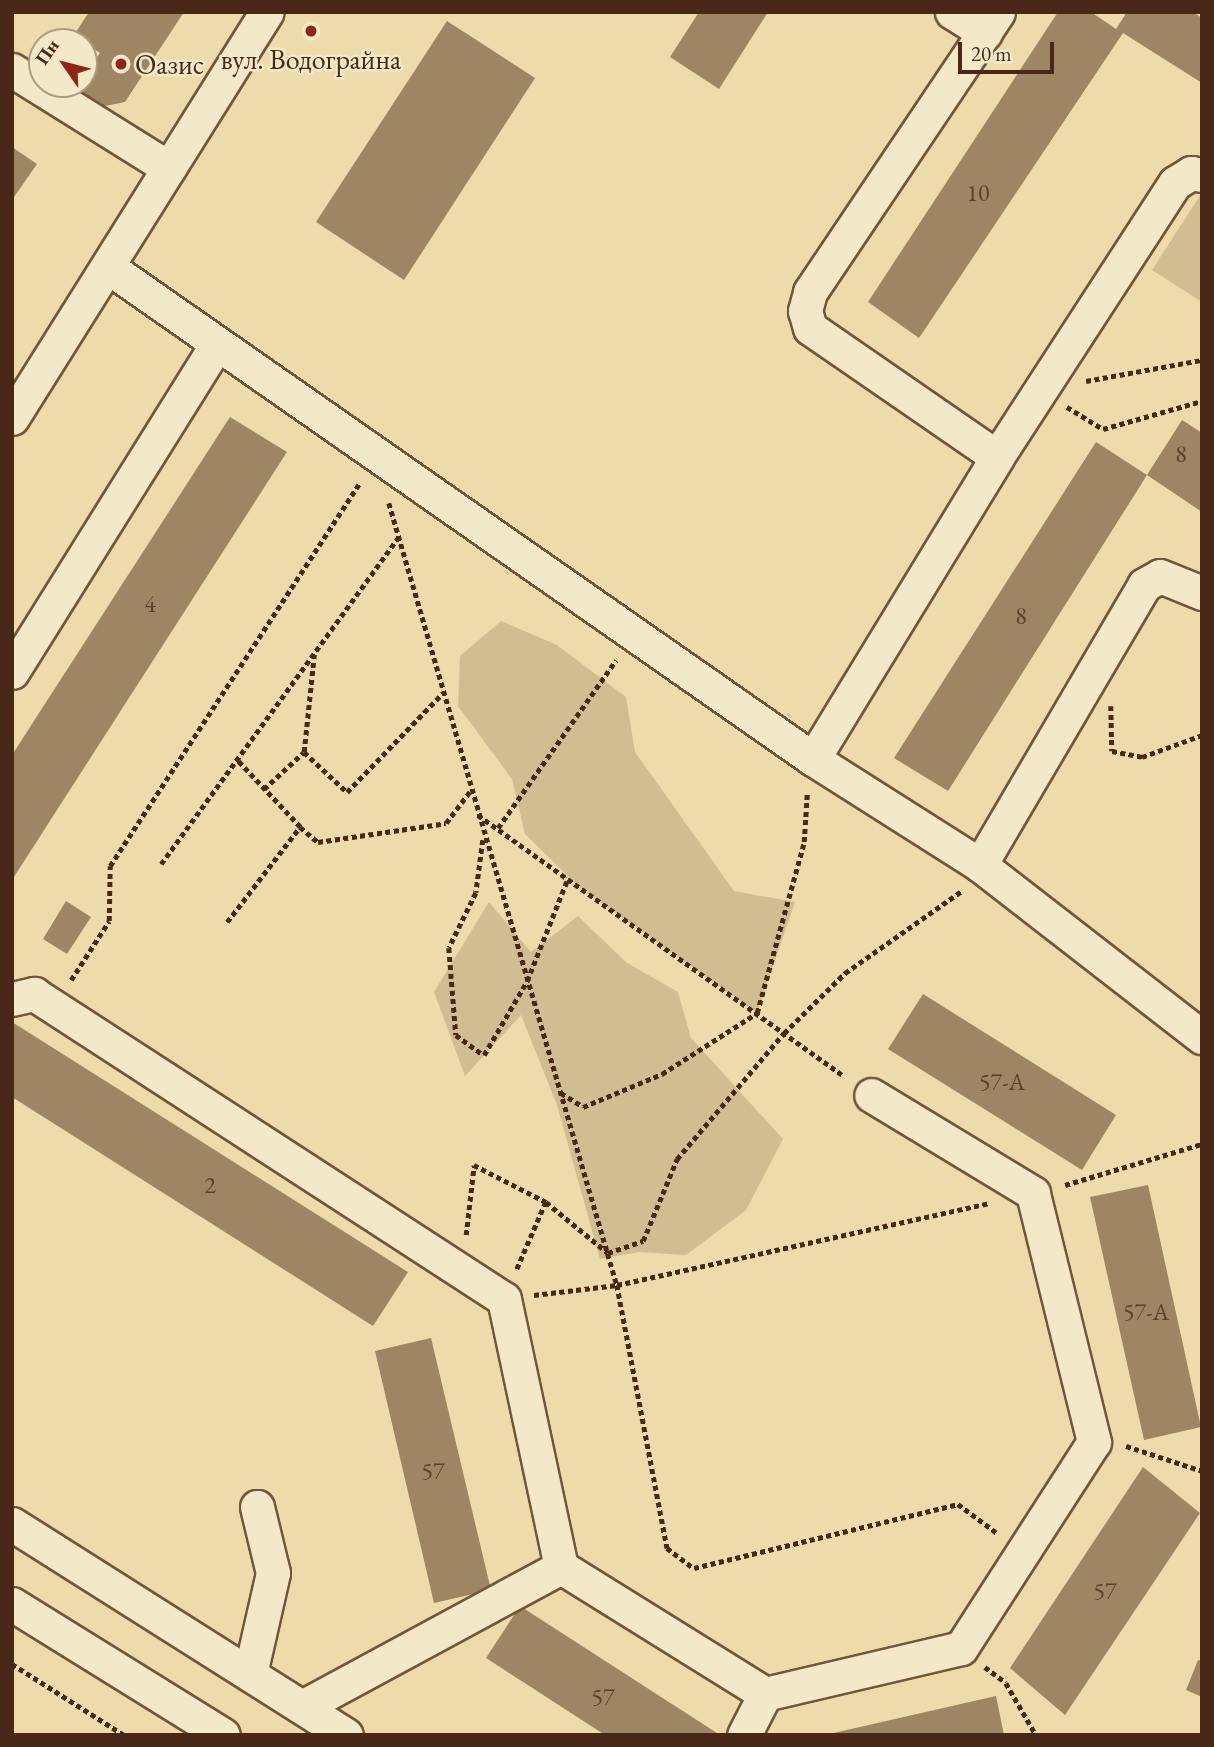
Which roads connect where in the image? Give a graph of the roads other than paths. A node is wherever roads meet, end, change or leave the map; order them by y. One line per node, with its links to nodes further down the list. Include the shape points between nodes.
1 (267, 12): 5 (street)
2 (952, 12): 3 (street)
3 (992, 23): 10 (street, via 810,292 805,311 810,328)
4 (12, 70): 5 (street)
5 (169, 168): 7 (street)
6 (1202, 175): 10 (street, via 1191,173 1175,183)
7 (108, 267): 8 (street); 9 (street)
8 (216, 345): 12 (street); 13 (street)
9 (12, 418)
10 (997, 457): 13 (street)
11 (1202, 593): 14 (street, via 1160,576 1144,585)
12 (12, 672)
13 (813, 760): 14 (street)
14 (980, 865): 16 (street)
15 (12, 999): 20 (street, via 34,994 504,1299)
16 (1197, 1023)
17 (871, 1095): 23 (street, via 1033,1193 1094,1442 961,1648)
18 (257, 1507): 22 (street, via 273,1573)
19 (12, 1524): 22 (street)
20 (561, 1567): 23 (street); 24 (street)
21 (12, 1604): 25 (street)
22 (250, 1674): 24 (street)
23 (765, 1694): 27 (street)
24 (302, 1707): 26 (street)
25 (223, 1735)
26 (346, 1735)
27 (744, 1735)

